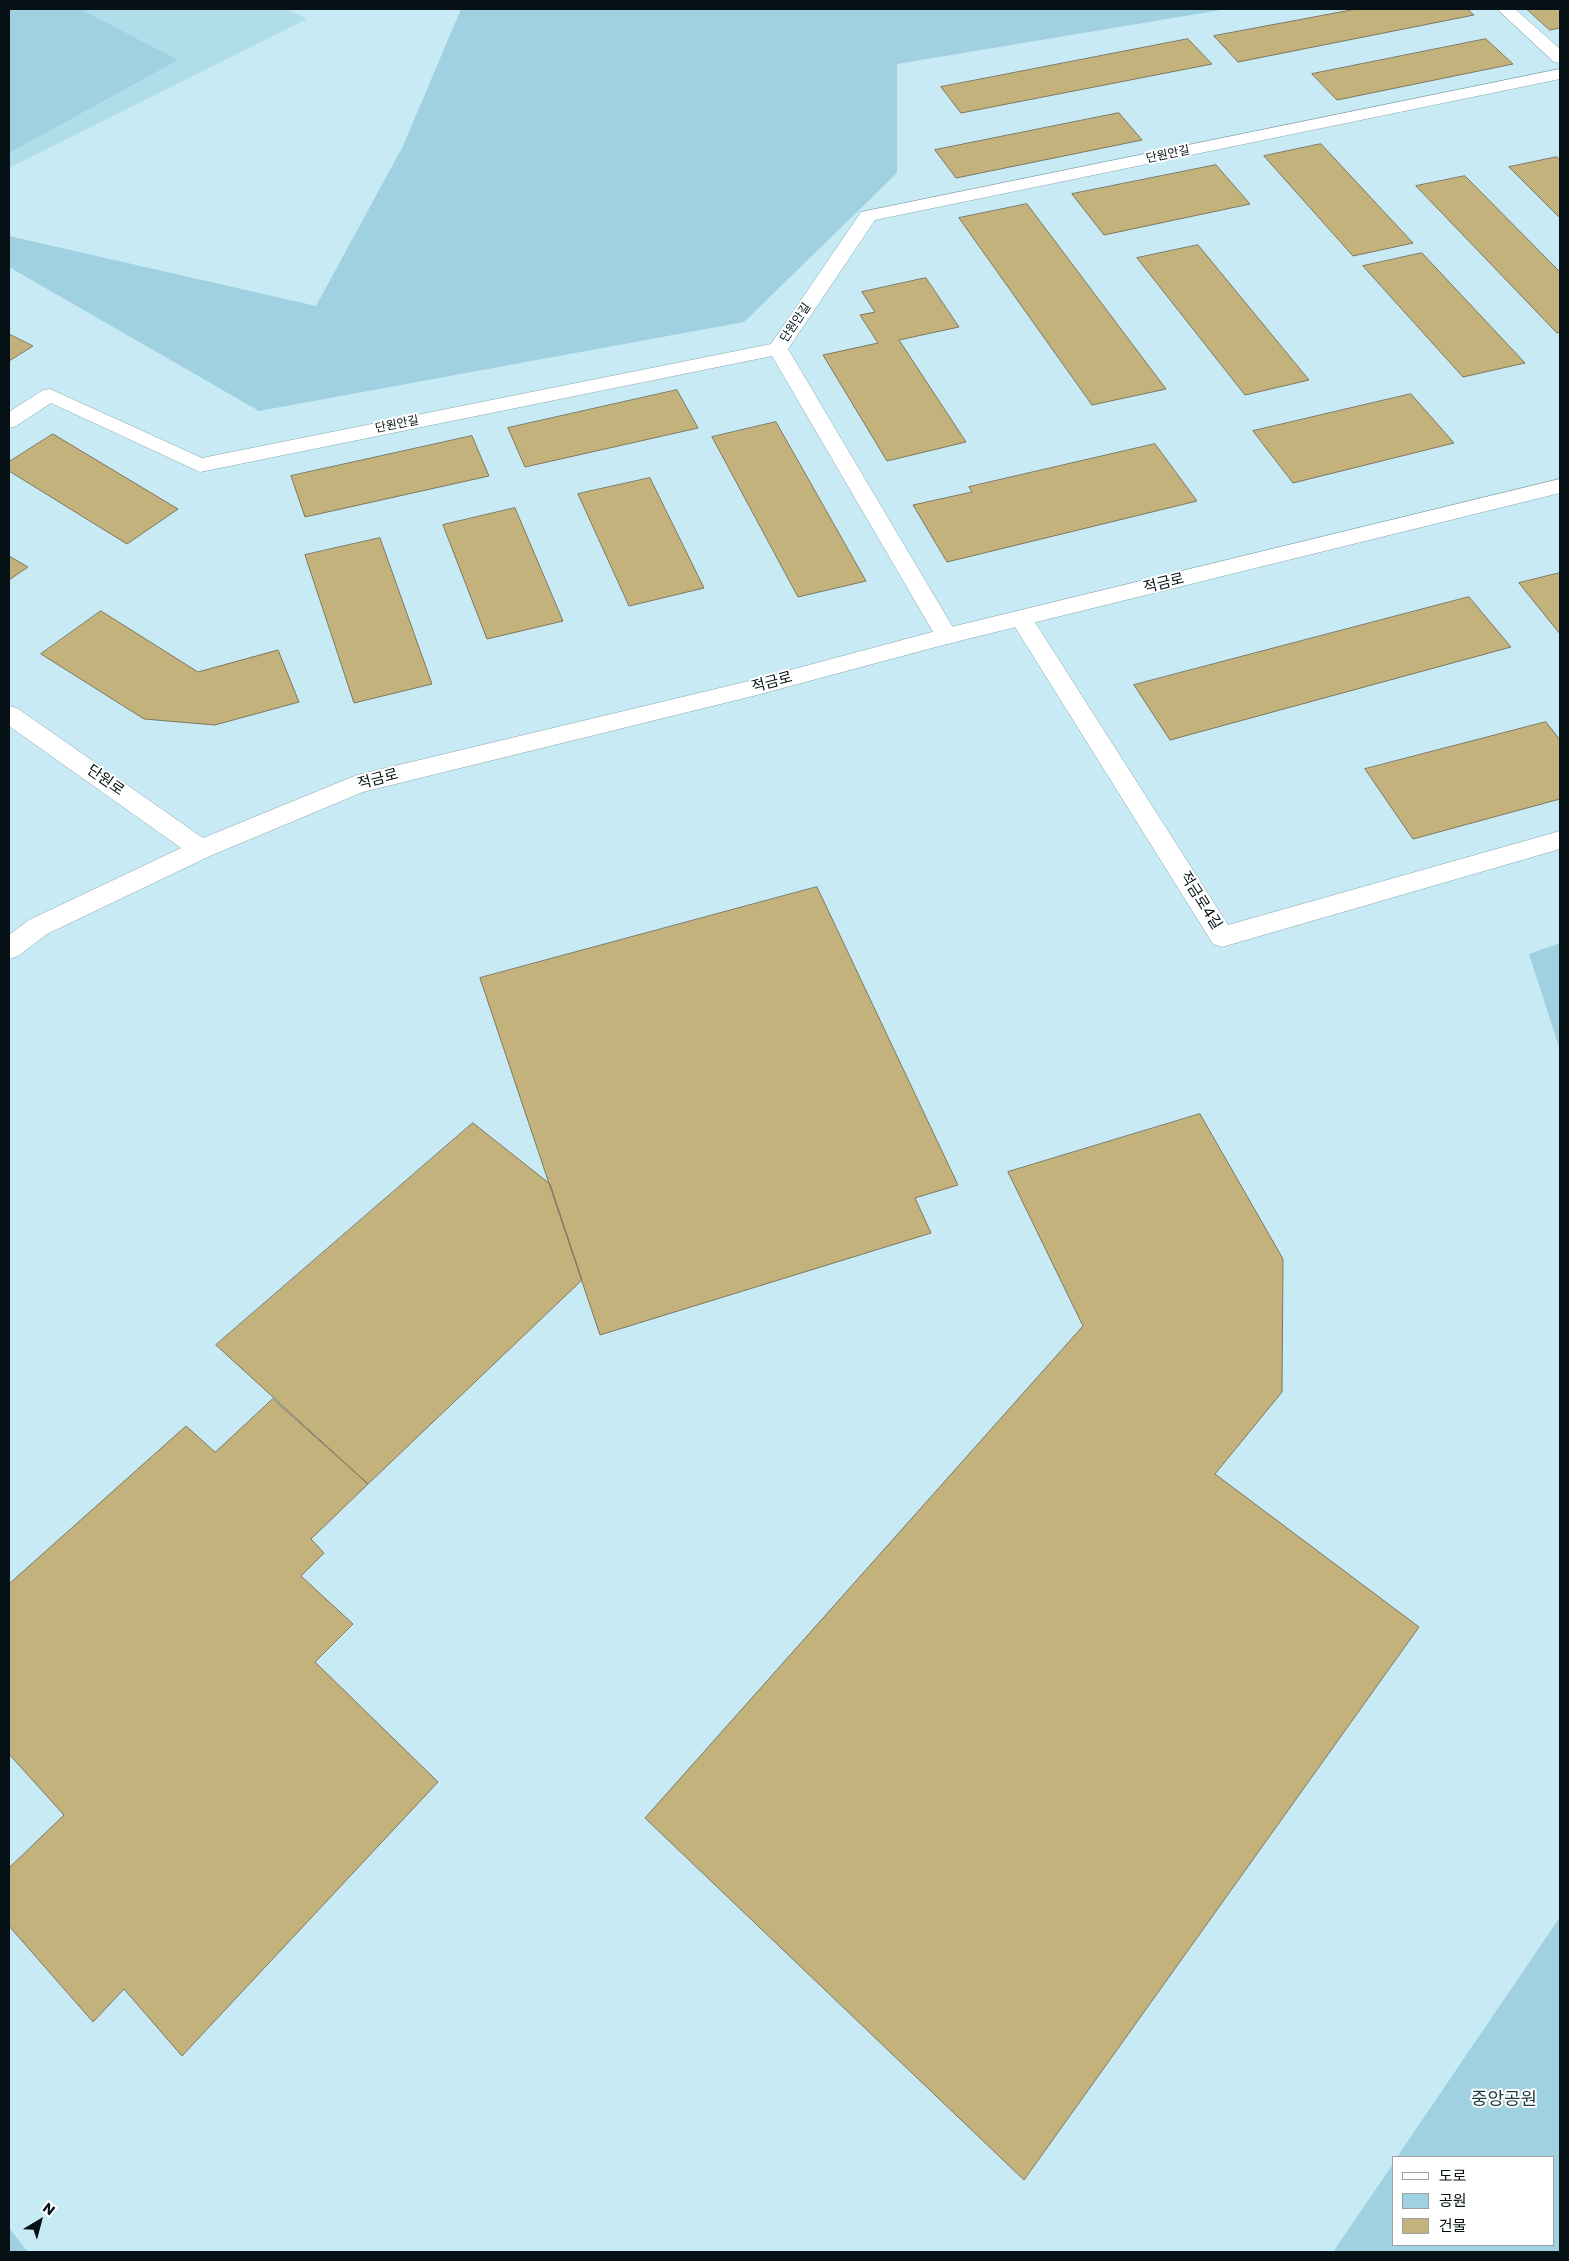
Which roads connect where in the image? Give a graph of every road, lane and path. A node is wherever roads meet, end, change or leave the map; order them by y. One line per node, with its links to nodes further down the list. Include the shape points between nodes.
1 (1505, 9): 2 (street)
2 (1560, 58)
3 (1560, 74): 4 (street, 단원안길, via 868,216)
4 (778, 349): 5 (street, 단원안길, via 200,465 50,395); 8 (street)
5 (9, 421)
6 (1560, 486): 7 (street, 적금로)
7 (1021, 619): 8 (street, 적금로); 10 (street, 적금로4길, via 1222,937)
8 (947, 636): 11 (street, 적금로, via 753,688 357,784)
9 (9, 714): 11 (street, 단원로)
10 (1560, 840)
11 (201, 848): 12 (street, 적금로, via 38,927)
12 (9, 949)

